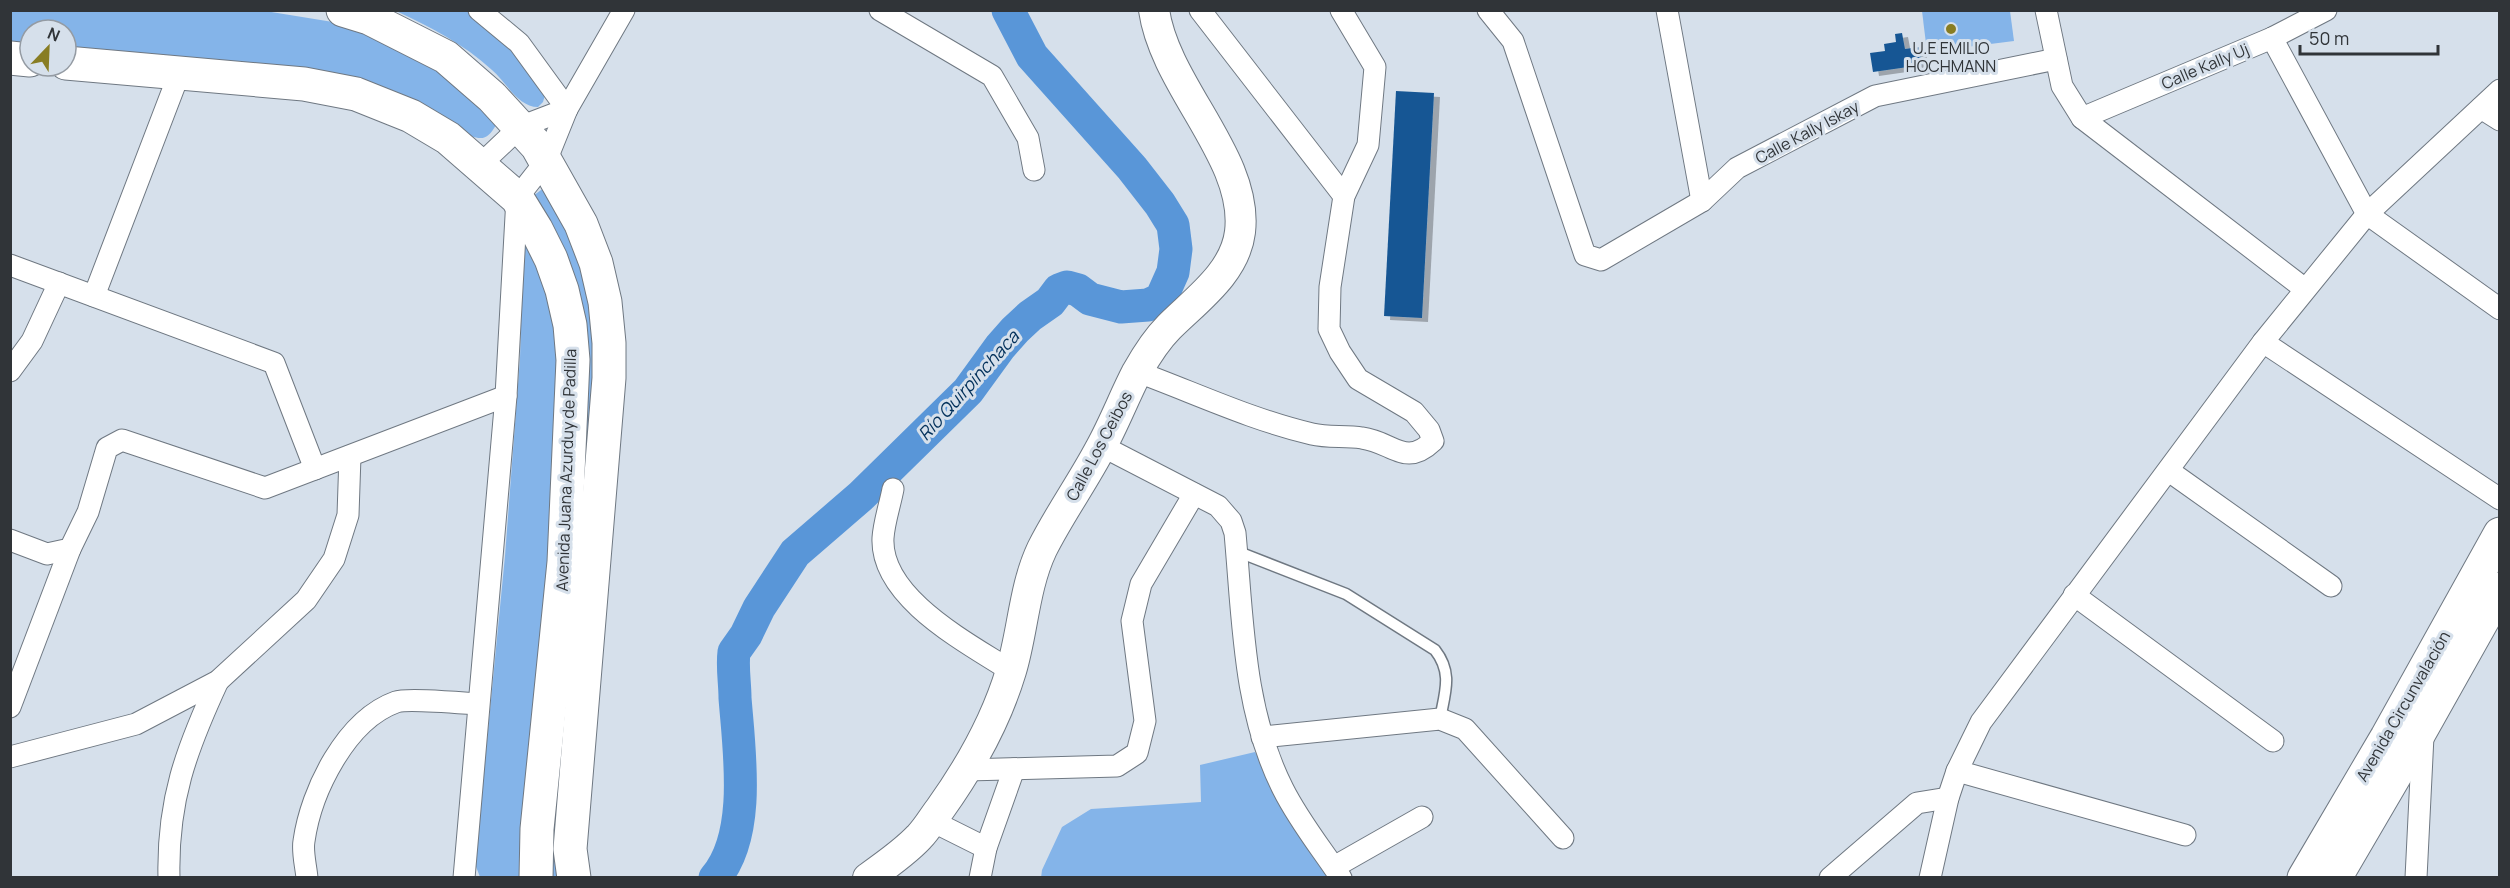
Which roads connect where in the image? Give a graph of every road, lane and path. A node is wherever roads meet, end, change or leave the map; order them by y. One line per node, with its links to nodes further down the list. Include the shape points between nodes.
1 (343, 10): 21 (highway, Avenida Juana Azurduy de Padilla, via 369,18 446,57)
2 (479, 10): 18 (street, via 519,44)
3 (624, 10): 18 (street)
4 (880, 10): 24 (street, via 992,76 1028,138)
5 (1154, 10): 36 (street, Calle Los Ceibos, via 1171,66 1227,167 1241,216 1234,254 1223,272 1167,329)
6 (1200, 10): 25 (street)
7 (1341, 10): 25 (street, via 1375,67 1368,145)
8 (1488, 10): 27 (street, Calle Kally Iskay, via 1513,41 1585,255 1601,260)
9 (1667, 10): 27 (street)
10 (2046, 10): 13 (street)
11 (2326, 10): 12 (street, Calle Kally Uj)
12 (2272, 38): 19 (street, Calle Kally Uj); 28 (street)
13 (2056, 59): 19 (street, via 2062,86); 27 (street, Calle Kally Iskay, via 1875,96 1737,168)
14 (78, 64): 15 (highway, Avenida Juana Azurduy de Padilla)
15 (179, 74): 23 (highway, Avenida Juana Azurduy de Padilla, via 304,84 356,94 411,116 448,138); 32 (street)
16 (2499, 90): 17 (street)
17 (2481, 108): 20 (street); 28 (street)
18 (567, 109): 21 (street); 22 (street)
19 (2082, 118): 31 (street)
20 (2499, 120)
21 (520, 127): 22 (highway, Avenida Juana Azurduy de Padilla); 23 (street)
22 (546, 161): 26 (street); 75 (highway, Avenida Juana Azurduy de Padilla, via 581,224 596,263 609,343 570,849)
23 (480, 165): 26 (highway, Avenida Juana Azurduy de Padilla)
24 (1034, 170)
25 (1344, 196): 36 (street, via 1330,287 1329,329 1358,379 1414,412 1429,430 1433,441 1421,453 1410,455 1364,438 1314,435)
26 (517, 198): 37 (street); 74 (highway, Avenida Juana Azurduy de Padilla, via 555,270 570,325 573,360 564,562 537,829)
27 (1702, 201)
28 (2367, 214): 31 (street); 33 (street)
29 (10, 265): 30 (street)
30 (59, 283): 32 (street); 35 (street, via 32,341)
31 (2305, 289): 34 (street)
32 (94, 296): 40 (street, via 274,363)
33 (2499, 309)
34 (2263, 342): 41 (street); 44 (street)
35 (10, 371)
36 (1138, 372): 38 (street, Calle Los Ceibos)
37 (506, 396): 39 (street); 54 (street)
38 (1102, 446): 43 (street); 52 (street, Calle Los Ceibos, via 1042,550)
39 (350, 456): 40 (street); 53 (street, via 348,515 334,559 306,600)
40 (315, 469): 47 (street, via 265,488 122,440 107,448 88,512)
41 (2169, 471): 49 (street); 51 (street)
42 (893, 489): 52 (street, via 883,538 890,573 906,595 947,629)
43 (1194, 494): 48 (street, via 1218,506 1231,521); 61 (street, via 1141,584 1132,621 1145,721 1137,753 1117,766)
44 (2499, 499)
45 (2499, 534): 58 (highway, Avenida Circunvalación)
46 (10, 540): 47 (street, via 47,554)
47 (70, 549): 55 (street)
48 (1236, 551): 56 (lane, via 1346,594 1435,650 1444,661 1447,679); 57 (street, via 1248,678)
49 (2331, 586)
50 (2499, 589): 58 (highway, Avenida Circunvalación)
51 (2074, 595): 59 (street); 63 (street, via 1982,722)
52 (1011, 670): 62 (street, Calle Los Ceibos, via 991,725)
53 (218, 681): 60 (street, via 136,724); 71 (street, via 196,728 176,789)
54 (478, 704): 72 (street, via 398,701 349,735 317,791 303,843); 73 (street)
55 (10, 707)
56 (1440, 719): 57 (street); 68 (street, via 1465,729)
57 (1262, 737): 70 (street, via 1282,788)
58 (2406, 739): 80 (highway, Avenida Circunvalación); 81 (highway, Avenida Circunvalación); 82 (street)
59 (2273, 741)
60 (10, 757)
61 (1014, 769): 62 (street); 69 (street)
62 (966, 770): 66 (street, Calle Los Ceibos)
63 (1957, 771): 64 (street); 67 (street)
64 (1948, 798): 78 (street, via 1917,803); 79 (street)
65 (1422, 817): 70 (street)
66 (932, 821): 69 (street); 76 (street, Calle Los Ceibos, via 920,837)
67 (2185, 835)
68 (1563, 838)
69 (986, 848): 77 (street)
70 (1337, 872)
71 (169, 878)
72 (307, 878)
73 (464, 878)
74 (536, 878)
75 (574, 878)
76 (868, 878)
77 (980, 878)
78 (1830, 878)
79 (1930, 878)
80 (2304, 878)
81 (2335, 878)
82 (2416, 878)

